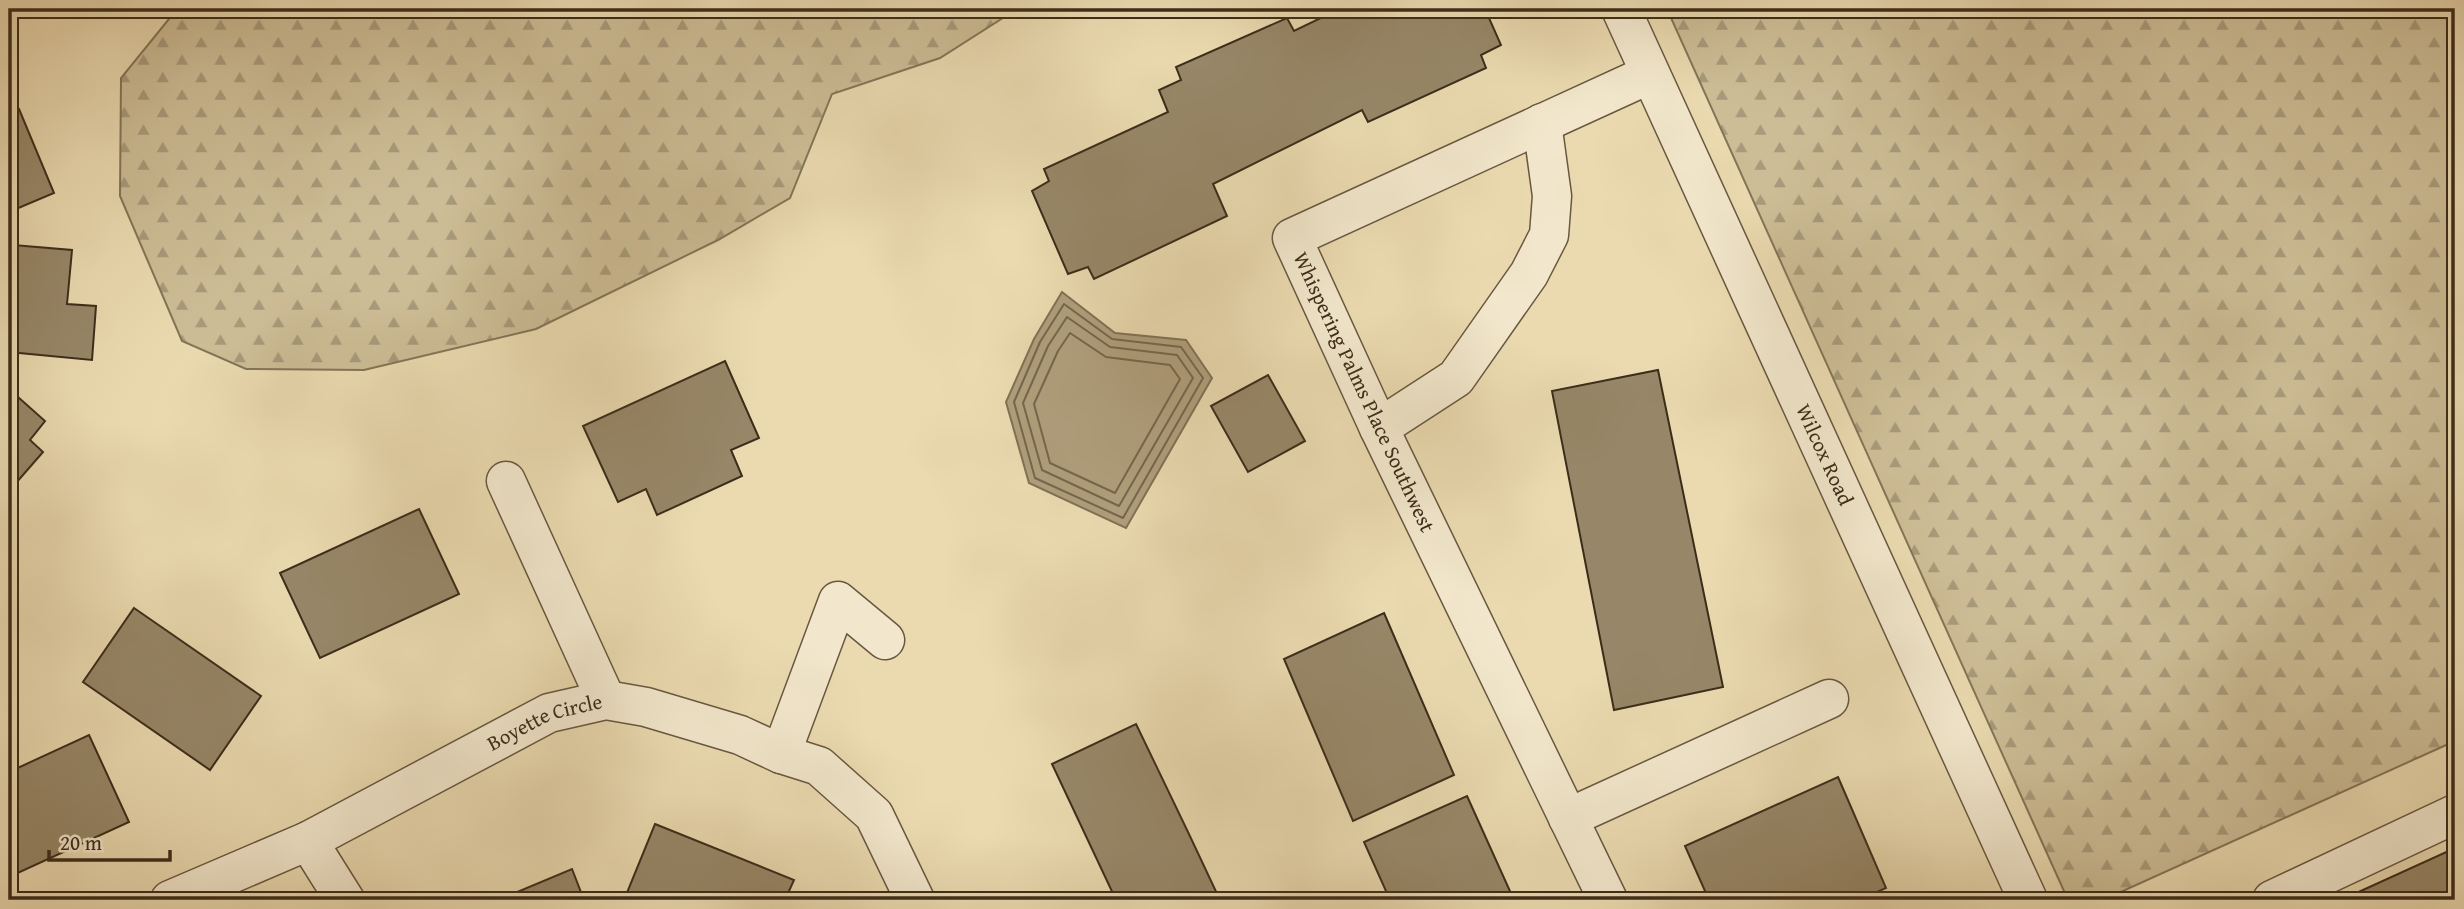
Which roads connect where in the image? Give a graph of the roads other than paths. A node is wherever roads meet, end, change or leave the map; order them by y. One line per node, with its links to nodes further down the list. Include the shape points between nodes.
1 (1621, 9): 2 (street, Wilcox Road)
2 (1650, 74): 3 (street, Whispering Palms Place Southwest); 17 (street, Wilcox Road)
3 (1542, 123): 4 (street, via 1552,195 1549,235 1534,264 1456,378); 4 (street, Whispering Palms Place Southwest, via 1292,238)
4 (1379, 428): 11 (street, Whispering Palms Place Southwest)
5 (506, 481): 8 (street)
6 (885, 640): 9 (street, via 838,601)
7 (1829, 699): 11 (street)
8 (606, 700): 9 (street, Boyette Circle, via 740,735); 12 (street, Boyette Circle, via 549,713)
9 (781, 754): 15 (street, Boyette Circle, via 819,766 874,815)
10 (2455, 814): 18 (street)
11 (1568, 818): 16 (street, Whispering Palms Place Southwest)
12 (309, 841): 13 (street, Boyette Circle); 14 (street)
13 (170, 900)
14 (345, 900)
15 (915, 900)
16 (1608, 900)
17 (2028, 900)
18 (2272, 900)

